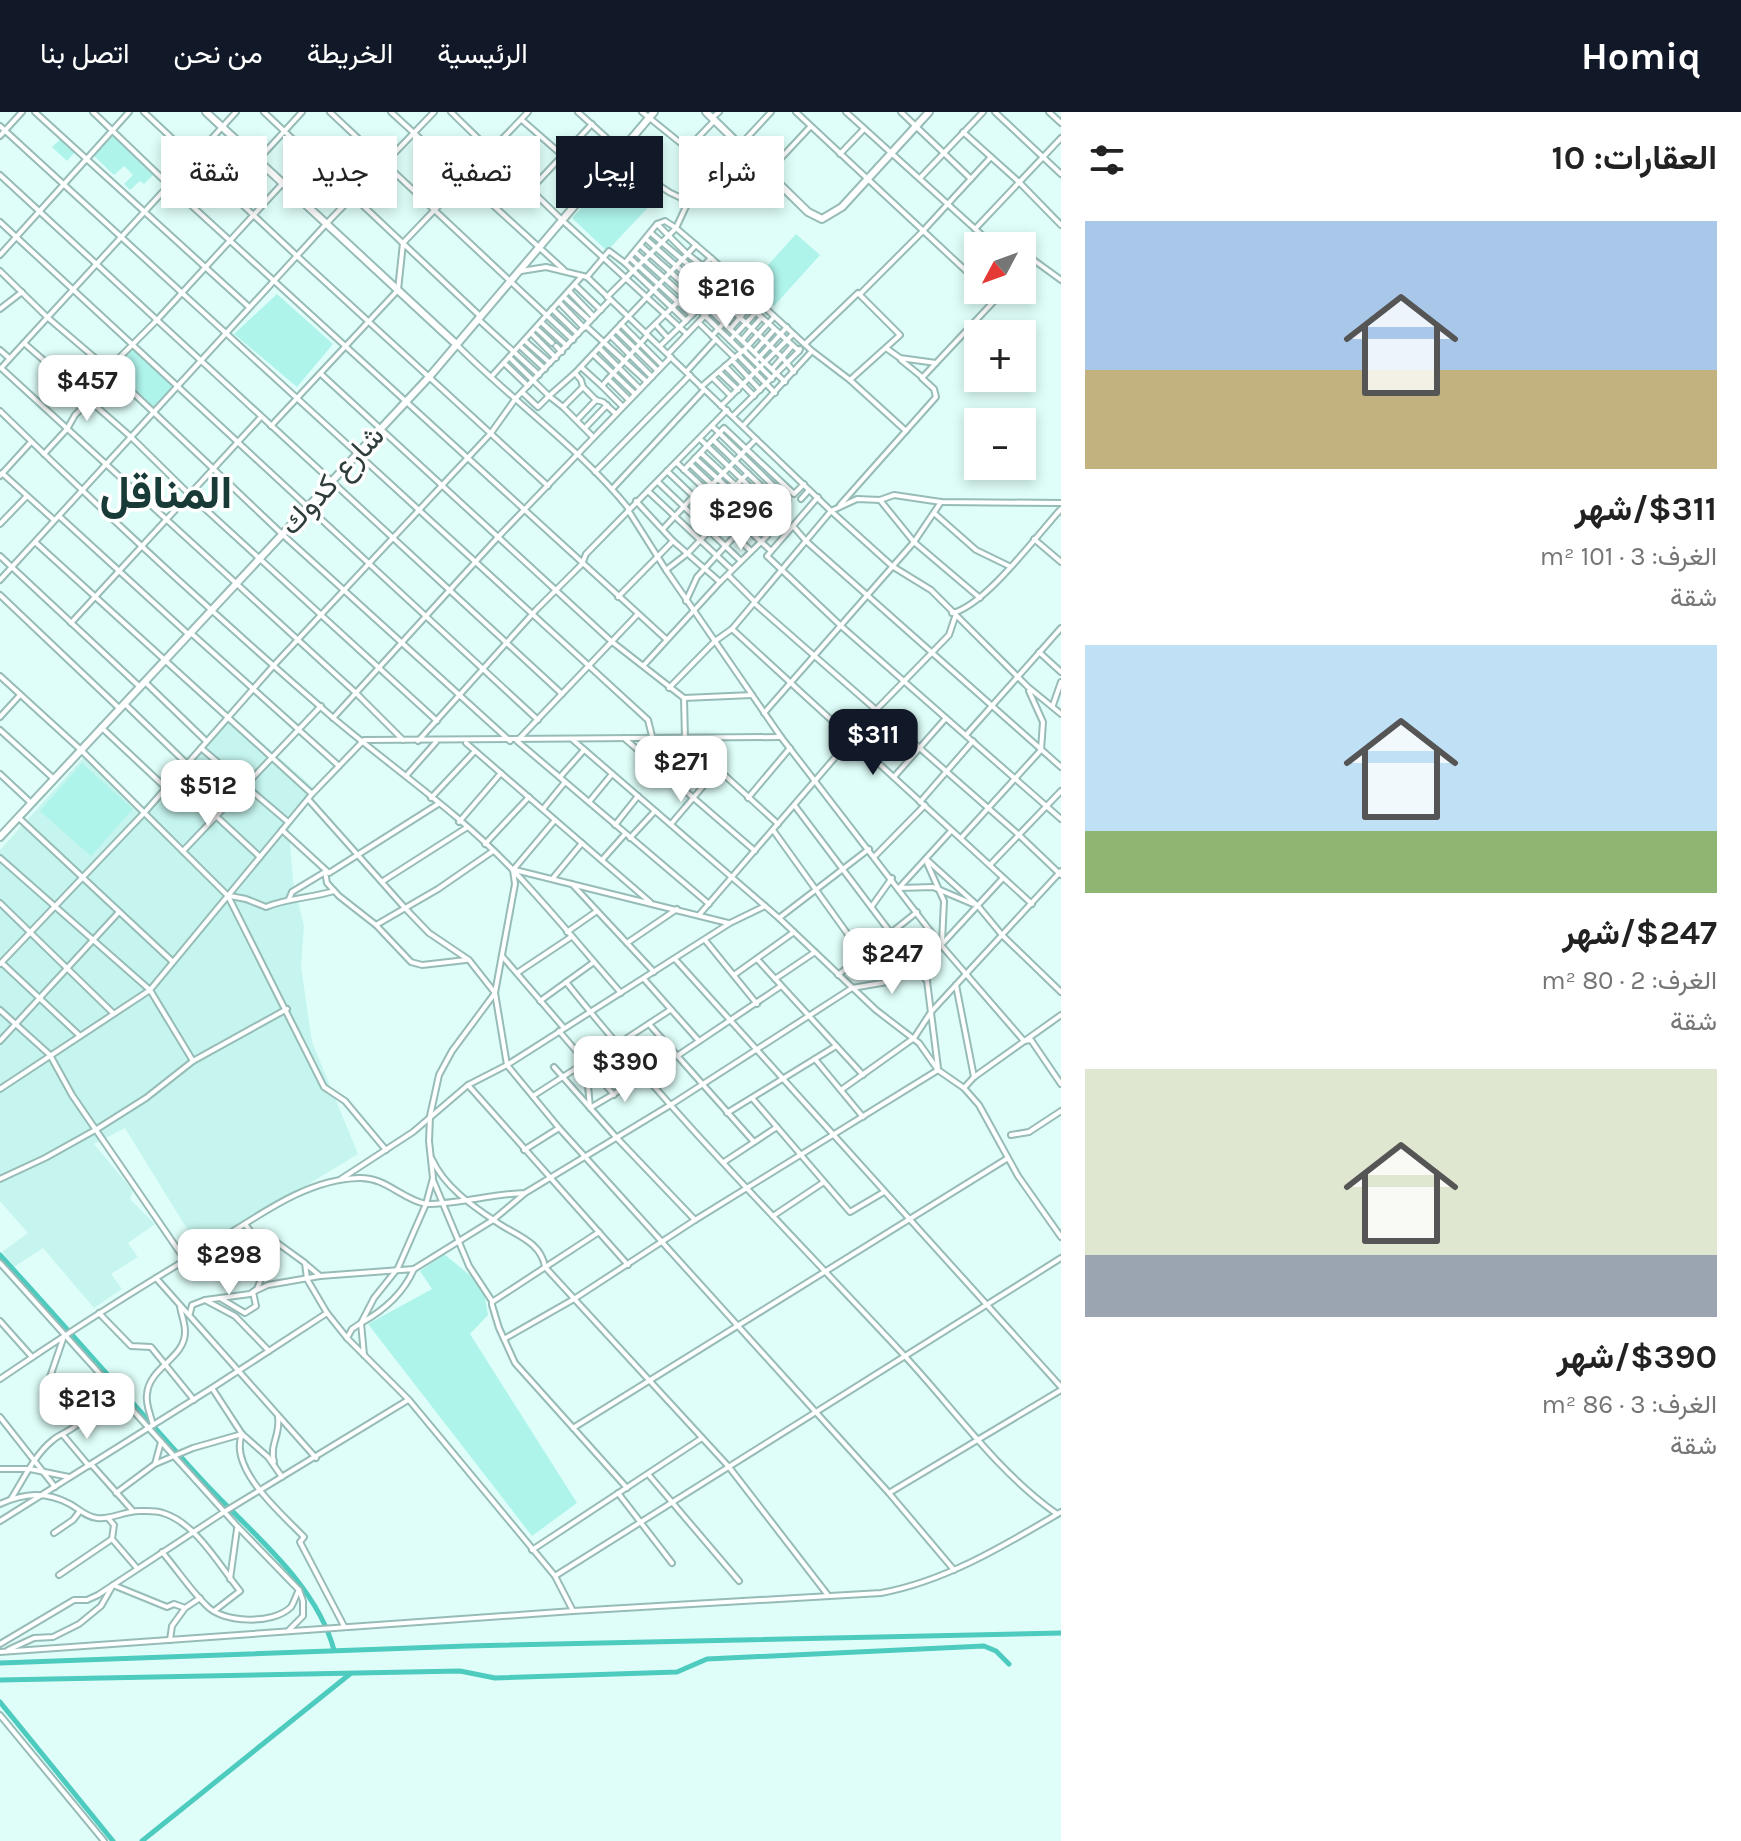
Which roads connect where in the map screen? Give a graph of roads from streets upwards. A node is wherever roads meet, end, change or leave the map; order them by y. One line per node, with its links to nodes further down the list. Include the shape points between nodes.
1 (22, 112): 37 (street)
2 (35, 112): 68 (street)
3 (93, 112): 38 (street)
4 (129, 112): 38 (street)
5 (144, 112): 43 (street)
6 (206, 112): 35 (street)
7 (236, 112): 35 (street)
8 (264, 112): 39 (street)
9 (302, 112): 39 (street)
10 (330, 112): 47 (street)
11 (391, 112): 41 (street)
12 (434, 112): 41 (street)
13 (451, 112): 49 (street)
14 (528, 112): 28 (street)
15 (578, 112): 31 (street)
16 (642, 112): 27 (street)
17 (706, 112): 29 (street)
18 (719, 112): 29 (street)
19 (771, 112): 56 (street)
20 (796, 112): 33 (street)
21 (846, 112): 36 (street)
22 (901, 112): 34 (street)
23 (929, 112): 34 (street)
24 (983, 112): 40 (street)
25 (995, 112): 67 (street)
26 (1049, 112): 30 (street)
27 (652, 115): 53 (street, شارع كدوك); 58 (street)
28 (522, 120): 50 (street); 60 (street)
29 (713, 120): 54 (street); 55 (street)
30 (1061, 123)
31 (592, 124): 51 (street); 52 (street)
32 (0, 126): 37 (street)
33 (810, 126): 64 (street); 65 (street)
34 (916, 126): 62 (street); 63 (street)
35 (223, 128): 44 (street); 45 (street)
36 (864, 129): 62 (street); 64 (street)
37 (5, 131): 42 (street); 81 (street)
38 (113, 131): 68 (street); 74 (street)
39 (284, 131): 46 (street); 59 (street)
40 (963, 132): 63 (street); 66 (street)
41 (415, 133): 48 (street); 61 (street)
42 (0, 136)
43 (171, 136)
44 (216, 136)
45 (232, 136)
46 (289, 136)
47 (356, 136)
48 (418, 136)
49 (476, 136)
50 (506, 136)
51 (580, 136)
52 (608, 136)
53 (635, 136)
54 (699, 136)
55 (729, 136)
56 (748, 136)
57 (1061, 138): 67 (street)
58 (679, 140)
59 (267, 150)
60 (556, 150)
61 (397, 152)
62 (892, 152): 75 (street); 78 (street)
63 (944, 153): 75 (street); 77 (street)
64 (840, 154): 78 (street)
65 (784, 157)
66 (991, 157): 77 (street); 79 (street)
67 (1043, 157): 72 (street); 79 (street)
68 (87, 160): 81 (street); 97 (street)
69 (556, 162): 76 (street)
70 (267, 168): 80 (street)
71 (397, 173): 82 (street)
72 (1061, 174)
73 (0, 175): 96 (street)
74 (161, 177)
75 (921, 177): 86 (street)
76 (540, 179)
77 (971, 179): 86 (street)
78 (867, 180): 83 (street, via 842,207 822,219); 107 (street)
79 (1019, 182): 103 (street); 105 (street)
80 (283, 183): 98 (street)
81 (62, 184): 96 (street); 111 (street)
82 (413, 187)
83 (784, 188)
84 (161, 194): 97 (street)
85 (540, 198): 99 (street)
86 (949, 203): 105 (street); 107 (street)
87 (195, 208): 113 (street)
88 (247, 208): 98 (street)
89 (310, 208): 101 (street)
90 (341, 208): 101 (street)
91 (366, 208): 115 (street)
92 (436, 208): 115 (street); 148 (street)
93 (495, 208): 119 (street)
94 (574, 208): 99 (street, شارع كدوك)
95 (685, 208): 104 (street)
96 (39, 209): 110 (street); 132 (street)
97 (144, 212): 111 (street); 135 (street)
98 (254, 215): 113 (street); 124 (street)
99 (563, 221): 119 (street, شارع كدوك); 125 (street)
100 (0, 222): 110 (street)
101 (327, 223): 124 (street); 157 (street)
102 (657, 224): 104 (street, via 665,221); 106 (street); 109 (street)
103 (1061, 225)
104 (676, 228): 109 (street); 116 (street)
105 (975, 230): 108 (street)
106 (651, 232): 112 (street); 114 (street)
107 (922, 232): 137 (street); 163 (street)
108 (977, 232)
109 (668, 236): 114 (street); 121 (street)
110 (16, 238): 123 (street); 156 (street)
111 (121, 238): 132 (street); 161 (street)
112 (646, 239): 117 (street); 118 (street)
113 (230, 240): 135 (street); 150 (street)
114 (662, 242): 118 (street); 129 (street)
115 (403, 243): 157 (street); 197 (street)
116 (696, 245): 121 (street); 127 (street)
117 (641, 246): 120 (street); 122 (street)
118 (657, 247): 122 (street); 134 (street)
119 (539, 249): 139 (street, شارع كدوك); 141 (street)
120 (635, 252): 126 (street); 128 (street)
121 (689, 253): 129 (street); 136 (street)
122 (650, 254): 128 (street); 142 (street)
123 (0, 255)
124 (297, 256): 150 (street); 199 (street)
125 (604, 257): 131 (street, via 609,251); 144 (street); 145 (street)
126 (630, 258): 131 (street); 133 (street)
127 (711, 258): 136 (street); 151 (street)
128 (644, 260): 133 (street); 146 (street)
129 (682, 261): 134 (street); 143 (street)
130 (1036, 262): 149 (street)
131 (625, 263): 140 (street)
132 (97, 264): 156 (street); 198 (street)
133 (639, 265): 140 (street); 152 (street)
134 (677, 265): 142 (street); 147 (street)
135 (206, 267): 161 (street); 176 (street)
136 (704, 267): 143 (street)
137 (964, 270)
138 (0, 271): 160 (street)
139 (521, 271): 141 (street, via 546,267); 148 (street, شارع كدوك)
140 (633, 271): 145 (street); 158 (street)
141 (566, 272): 144 (street)
142 (671, 272): 146 (street); 154 (street)
143 (698, 273): 147 (street)
144 (584, 277): 153 (street); 168 (street)
145 (627, 277): 164 (street); 168 (street)
146 (664, 279): 152 (street); 165 (street)
147 (691, 279): 154 (street)
148 (512, 280): 187 (street); 197 (street, شارع كدوك)
149 (1061, 280)
150 (274, 281): 176 (street); 242 (street)
151 (737, 282): 155 (street); 162 (street)
152 (659, 284): 158 (street); 171 (street)
153 (575, 285): 159 (street); 182 (street)
154 (685, 285): 165 (street)
155 (730, 289): 166 (street); 169 (street)
156 (73, 290): 191 (street); 237 (street)
157 (398, 290): 199 (street); 238 (street)
158 (653, 290): 164 (street); 178 (street)
159 (569, 291): 167 (street); 192 (street)
160 (22, 292): 179 (street); 191 (street)
161 (182, 293): 198 (street); 220 (street)
162 (750, 294): 172 (street); 174 (street)
163 (859, 295): 240 (street); 249 (street, via 900,335)
164 (648, 296): 185 (street); 193 (street)
165 (683, 296): 171 (street); 181 (street)
166 (738, 296): 172 (street); 175 (street)
167 (564, 297): 170 (street); 208 (street)
168 (609, 298): 182 (street); 193 (street)
169 (720, 299): 175 (street); 183 (street)
170 (559, 302): 180 (street); 208 (street)
171 (679, 302): 178 (street); 188 (street)
172 (744, 302): 177 (street); 184 (street)
173 (991, 304): 275 (street)
174 (763, 305): 186 (street); 190 (street)
175 (727, 306): 184 (street); 194 (street)
176 (249, 307): 220 (street)
177 (749, 307): 186 (street); 195 (street)
178 (672, 308): 185 (street); 200 (street)
179 (0, 309)
180 (552, 309): 187 (street); 221 (street)
181 (698, 309): 188 (street); 189 (street)
182 (601, 310): 192 (street)
183 (710, 310): 189 (street); 194 (street)
184 (734, 312): 195 (street); 203 (street)
185 (667, 313): 206 (street); 209 (street)
186 (755, 313): 196 (street); 204 (street)
187 (548, 314): 201 (street); 230 (street)
188 (692, 315): 200 (street)
189 (705, 316): 202 (street); 212 (street)
190 (775, 316): 207 (street); 211 (street)
191 (47, 317): 236 (street); 284 (street)
192 (594, 317): 208 (street)
193 (629, 317): 205 (street); 218 (street)
194 (718, 317): 203 (street)
195 (740, 318): 204 (street); 213 (street)
196 (761, 318): 207 (street); 214 (street)
197 (480, 319): 238 (street, شارع كدوك); 255 (street)
198 (157, 320): 237 (street); 268 (street)
199 (368, 321): 242 (street); 297 (street)
200 (686, 321): 209 (street)
201 (541, 322): 210 (street); 244 (street)
202 (698, 322): 222 (street); 228 (street)
203 (724, 323): 212 (street); 213 (street)
204 (746, 323): 214 (street); 223 (street)
205 (621, 324): 215 (street); 239 (street)
206 (655, 324): 218 (street); 227 (street)
207 (768, 324): 216 (street); 225 (street)
208 (587, 325): 221 (street); 233 (street)
209 (680, 326): 222 (street); 227 (street)
210 (536, 327): 217 (street); 256 (street)
211 (787, 327): 219 (street); 226 (street)
212 (718, 329): 228 (street); 231 (street)
213 (730, 329): 223 (street)
214 (752, 329): 225 (street); 232 (street)
215 (616, 330): 224 (street); 250 (street)
216 (774, 330): 226 (street); 234 (street)
217 (531, 333): 229 (street); 265 (street)
218 (646, 333): 239 (street); 245 (street)
219 (793, 333): 235 (street); 240 (street)
220 (225, 334): 268 (street); 328 (street)
221 (578, 334): 230 (street)
222 (687, 334): 259 (street)
223 (736, 334): 231 (street); 232 (street)
224 (610, 335): 233 (street); 258 (street)
225 (758, 335): 234 (street); 241 (street)
226 (780, 335): 235 (street); 246 (street)
227 (668, 338): 245 (street)
228 (714, 338): 260 (street); 291 (street)
229 (524, 340): 243 (street); 273 (street)
230 (573, 340): 244 (street)
231 (730, 340): 260 (street)
232 (742, 340): 241 (street)
233 (604, 341): 248 (street); 269 (street)
234 (765, 341): 246 (street); 252 (street)
235 (786, 341): 247 (street); 253 (street)
236 (24, 343): 264 (street); 327 (street)
237 (131, 344): 284 (street); 313 (street)
238 (456, 344): 297 (street, شارع كدوك); 298 (street)
239 (641, 344): 250 (street); 276 (street)
240 (805, 344): 254 (street)
241 (748, 345): 252 (street); 260 (street)
242 (346, 346): 293 (street); 330 (street)
243 (519, 346): 255 (street); 285 (street)
244 (567, 346): 256 (street)
245 (660, 346): 259 (street)
246 (770, 346): 253 (street); 261 (street)
247 (792, 346): 263 (street); 266 (street, via 800,350)
248 (598, 348): 257 (street); 280 (street)
249 (886, 348): 267 (street); 306 (street)
250 (636, 349): 258 (street); 286 (street)
251 (0, 350): 264 (street)
252 (755, 351): 261 (street)
253 (776, 351): 263 (street); 271 (street)
254 (812, 351): 277 (street); 306 (street)
255 (514, 352): 262 (street); 296 (street)
256 (562, 352): 265 (street)
257 (593, 353): 279 (street); 290 (street)
258 (630, 355): 269 (street); 299 (street)
259 (670, 355): 276 (street); 291 (street)
260 (738, 355): 270 (street); 278 (street); 292 (street); 303 (street)
261 (760, 356): 270 (street); 271 (street)
262 (509, 357): 272 (street); 305 (street)
263 (782, 357): 274 (street); 283 (street)
264 (9, 358): 282 (street)
265 (556, 358): 273 (street)
266 (793, 358): 274 (street); 277 (street)
267 (900, 358): 275 (street); 301 (street)
268 (201, 361): 313 (street); 340 (street)
269 (625, 361): 280 (street); 307 (street)
270 (755, 362): 281 (street)
271 (766, 362): 281 (street); 283 (street)
272 (504, 363): 298 (street); 311 (street)
273 (550, 363): 285 (street)
274 (787, 363): 288 (street); 294 (street)
275 (936, 363): 301 (street)
276 (662, 365): 286 (street)
277 (800, 365): 288 (street)
278 (725, 366): 287 (street); 309 (street)
279 (581, 367): 289 (street); 312 (street)
280 (620, 367): 290 (street); 316 (street)
281 (761, 367): 292 (street); 304 (street)
282 (0, 368): 347 (street)
283 (773, 368): 294 (street)
284 (108, 369): 295 (street)
285 (545, 369): 296 (street)
286 (657, 371): 299 (street)
287 (719, 372): 300 (street); 317 (street)
288 (794, 372): 308 (street)
289 (575, 373): 314 (street); 322 (street)
290 (614, 373): 302 (street); 321 (street)
291 (688, 373): 315 (street); 385 (street)
292 (755, 373): 303 (street); 310 (street)
293 (321, 374): 328 (street); 345 (street)
294 (778, 374): 304 (street); 308 (street)
295 (115, 375): 327 (street); 337 (street)
296 (539, 375): 305 (street)
297 (430, 376): 330 (street, شارع كدوك); 349 (street)
298 (491, 377): 325 (street)
299 (652, 377): 307 (street)
300 (712, 378): 315 (street); 323 (street)
301 (922, 378): 348 (street, via 936,397)
302 (608, 379): 312 (street); 326 (street)
303 (750, 379): 309 (street); 318 (street)
304 (772, 379): 310 (street)
305 (534, 380): 311 (street); 322 (street)
306 (850, 380): 348 (street)
307 (647, 382): 316 (street)
308 (785, 382): 320 (street)
309 (744, 384): 317 (street); 324 (street)
310 (766, 385): 318 (street); 320 (street)
311 (528, 386): 319 (street)
312 (602, 386): 332 (street)
313 (177, 387): 337 (street); 358 (street)
314 (583, 387): 329 (street); 334 (street)
315 (703, 388): 333 (street); 403 (street)
316 (640, 389): 321 (street)
317 (738, 390): 323 (street)
318 (760, 390): 324 (street)
319 (522, 392): 322 (street, via 538,407); 325 (street)
320 (775, 393): 344 (street)
321 (635, 394): 326 (street)
322 (549, 396): 334 (street)
323 (731, 396): 333 (street)
324 (754, 396): 339 (street)
325 (516, 398): 349 (street); 367 (street)
326 (628, 399): 332 (street)
327 (90, 400): 347 (street); 351 (street)
328 (296, 400): 342 (street); 366 (street)
329 (596, 400): 331 (street); 341 (street)
330 (406, 401): 345 (street, شارع كدوك); 371 (street)
331 (607, 405): 338 (street); 346 (street)
332 (622, 406): 338 (street)
333 (721, 406): 335 (street)
334 (563, 407): 341 (street)
335 (727, 410): 339 (street); 343 (street)
336 (0, 411): 357 (street)
337 (154, 412): 351 (street); 382 (street)
338 (616, 414): 352 (street)
339 (733, 416): 344 (street)
340 (261, 417): 342 (street); 358 (street)
341 (578, 419): 346 (street)
342 (271, 426): 395 (street)
343 (712, 426): 350 (street); 354 (street)
344 (744, 427): 353 (street); 355 (street)
345 (380, 428): 366 (street, شارع كدوك); 398 (street)
346 (585, 428): 352 (street)
347 (67, 429): 365 (street); 377 (street)
348 (906, 431): 429 (street)
349 (491, 433): 371 (street); 402 (street)
350 (718, 434): 353 (street, via 724,428); 356 (street); 359 (street)
351 (131, 437): 377 (street); 411 (street)
352 (593, 437): 367 (street)
353 (735, 438): 359 (street); 361 (street)
354 (700, 439): 360 (street); 375 (street)
355 (756, 439): 361 (street); 363 (street)
356 (713, 440): 360 (street); 362 (street)
357 (31, 442): 365 (street); 389 (street)
358 (237, 443): 382 (street); 427 (street)
359 (728, 444): 362 (street); 369 (street)
360 (707, 446): 364 (street); 368 (street)
361 (746, 449): 369 (street); 373 (street)
362 (723, 450): 368 (street); 372 (street)
363 (769, 451): 373 (street); 376 (street)
364 (701, 453): 370 (street); 374 (street)
365 (44, 454): 410 (street)
366 (356, 454): 395 (street, شارع كدوك); 433 (street)
367 (576, 454): 385 (street); 402 (street)
368 (717, 456): 374 (street); 379 (street)
369 (740, 456): 372 (street); 381 (street)
370 (695, 458): 378 (street); 380 (street)
371 (468, 459): 398 (street); 434 (street)
372 (735, 461): 379 (street); 387 (street)
373 (759, 461): 381 (street); 388 (street)
374 (712, 462): 380 (street); 386 (street)
375 (677, 463): 383 (street); 384 (street)
376 (781, 463): 388 (street); 397 (street)
377 (106, 464): 410 (street); 441 (street)
378 (690, 464): 383 (street); 390 (street)
379 (729, 467): 386 (street); 392 (street)
380 (706, 468): 390 (street); 391 (street)
381 (753, 468): 387 (street); 393 (street)
382 (214, 469): 411 (street); 451 (street)
383 (684, 470): 394 (street)
384 (667, 471): 396 (street); 414 (street)
385 (595, 472): 403 (street)
386 (723, 473): 391 (street); 400 (street)
387 (748, 473): 392 (street); 401 (street)
388 (772, 473): 393 (street); 397 (street, via 794,494)
389 (1, 474): 412 (street)
390 (700, 474): 394 (street); 399 (street)
391 (718, 479): 399 (street); 408 (street)
392 (742, 479): 400 (street); 409 (street)
393 (766, 479): 401 (street); 405 (street)
394 (694, 480): 404 (street)
395 (331, 481): 427 (street, شارع كدوك); 455 (street)
396 (657, 481): 407 (street); 428 (street)
397 (804, 484): 406 (street)
398 (443, 485): 433 (street); 452 (street)
399 (712, 485): 404 (street); 415 (street)
400 (736, 485): 408 (street); 416 (street)
401 (760, 485): 409 (street); 413 (street)
402 (548, 486): 434 (street)
403 (613, 489): 432 (street)
404 (704, 489): 414 (street); 423 (street)
405 (777, 490): 413 (street); 425 (street, via 788,500)
406 (809, 490): 417 (street); 418 (street)
407 (648, 491): 420 (street); 440 (street)
408 (731, 491): 415 (street); 424 (street)
409 (754, 491): 416 (street); 421 (street)
410 (81, 492): 439 (street); 465 (street)
411 (190, 495): 441 (street); 472 (street)
412 (27, 496): 443 (street); 445 (street)
413 (772, 496): 421 (street); 425 (street)
414 (693, 497): 428 (street); 444 (street)
415 (725, 497): 423 (street); 430 (street)
416 (749, 497): 424 (street); 431 (street)
417 (818, 497): 435 (street); 447 (street)
418 (801, 499)
419 (880, 500): 422 (street, via 894,495); 429 (street, via 857,499); 463 (street)
420 (636, 501): 432 (street); 448 (street)
421 (766, 502): 425 (street, via 776,512); 431 (street)
422 (941, 502): 426 (street); 437 (street)
423 (719, 503): 436 (street)
424 (743, 503): 430 (street); 438 (street)
425 (782, 506)
426 (1061, 506): 457 (street)
427 (308, 507): 451 (street, شارع كدوك); 476 (street)
428 (684, 507): 440 (street); 449 (street)
429 (838, 507): 435 (street)
430 (737, 509): 436 (street); 442 (street)
431 (762, 509): 438 (street)
432 (628, 510): 471 (street); 477 (street)
433 (419, 511): 455 (street); 474 (street)
434 (525, 511): 452 (street); 477 (street)
435 (831, 511): 460 (street); 478 (street)
436 (730, 513): 444 (street); 446 (street)
437 (934, 513): 463 (street); 479 (street, via 976,550)
438 (756, 514): 442 (street); 450 (street, via 766,523)
439 (59, 516): 443 (street); 485 (street)
440 (674, 517): 448 (street); 458 (street)
441 (167, 520): 465 (street); 489 (street)
442 (750, 520): 446 (street); 450 (street)
443 (54, 521): 461 (street)
444 (719, 521): 449 (street); 456 (street)
445 (0, 524)
446 (744, 526): 453 (street); 456 (street)
447 (793, 526): 460 (street); 467 (street)
448 (663, 529): 459 (street)
449 (709, 530): 458 (street); 464 (street)
450 (760, 530): 453 (street)
451 (282, 534): 472 (street, شارع كدوك); 491 (street)
452 (499, 536): 474 (street); 490 (street)
453 (755, 536): 462 (street)
454 (767, 536): 462 (street)
455 (394, 537): 476 (street); 492 (street)
456 (736, 537): 464 (street); 466 (street)
457 (1034, 539): 475 (street); 479 (street)
458 (699, 540): 468 (street); 469 (street)
459 (673, 541): 468 (street); 471 (street)
460 (806, 541): 482 (street); 494 (street)
461 (35, 542): 480 (street); 496 (street)
462 (761, 542): 466 (street); 467 (street)
463 (914, 542): 478 (street); 497 (street)
464 (725, 546): 469 (street); 473 (street)
465 (142, 548): 485 (street); 500 (street)
466 (751, 551): 473 (street)
467 (771, 551): 482 (street, via 767,556)
468 (688, 553): 481 (street); 483 (street)
469 (716, 555): 481 (street); 484 (street)
470 (0, 556): 480 (street)
471 (656, 556): 483 (street); 495 (street)
472 (259, 559): 489 (street, شارع كدوك); 502 (street)
473 (740, 560): 484 (street)
474 (476, 562): 492 (street); 503 (street)
475 (1061, 562)
476 (369, 564): 491 (street); 506 (street)
477 (582, 564): 490 (street); 495 (street)
478 (892, 566): 494 (street); 505 (street, via 931,590)
479 (1009, 566): 497 (street)
480 (12, 567): 487 (street); 507 (street)
481 (705, 568): 488 (street); 498 (street)
482 (782, 569): 499 (street); 508 (street)
483 (666, 570): 498 (street)
484 (732, 570): 486 (street)
485 (120, 572): 496 (street); 511 (street)
486 (728, 575): 488 (street); 499 (street)
487 (0, 580)
488 (720, 582): 501 (street)
489 (236, 583): 500 (street, شارع كدوك); 513 (street)
490 (558, 589): 503 (street); 514 (street)
491 (344, 590): 502 (street); 516 (street)
492 (450, 590): 506 (street); 517 (street)
493 (0, 595): 543 (street)
494 (868, 595): 508 (street); 518 (street)
495 (618, 597): 504 (street)
496 (96, 598): 507 (street); 521 (street)
497 (980, 598): 505 (street)
498 (686, 601): 501 (street)
499 (754, 603): 510 (street); 520 (street)
500 (211, 609): 511 (street, شارع كدوك); 522 (street)
501 (692, 609): 512 (street); 515 (street)
502 (322, 615): 513 (street); 525 (street)
503 (533, 615): 517 (street); 524 (street)
504 (637, 615): 512 (street); 514 (street)
505 (954, 615): 518 (street, via 949,635); 529 (street)
506 (427, 617): 516 (street); 526 (street)
507 (71, 623): 533 (street)
508 (841, 626): 520 (street); 530 (street)
509 (1061, 628): 519 (street)
510 (732, 629): 515 (street); 532 (street)
511 (188, 633): 521 (street, شارع كدوك); 536 (street)
512 (666, 639): 523 (street)
513 (297, 641): 522 (street); 537 (street)
514 (611, 641): 523 (street); 524 (street)
515 (715, 641): 535 (street); 541 (street)
516 (403, 643): 525 (street); 540 (street)
517 (508, 644): 526 (street); 538 (street)
518 (932, 652): 530 (street); 545 (street)
519 (1039, 652): 527 (street); 529 (street)
520 (815, 656): 532 (street); 547 (street)
521 (165, 661): 533 (street, شارع كدوك); 551 (street)
522 (275, 664): 536 (street); 544 (street)
523 (644, 665): 535 (street)
524 (589, 666): 538 (street); 560 (street, via 648,720)
525 (379, 668): 537 (street); 555 (street)
526 (484, 669): 540 (street); 554 (street)
527 (1061, 672)
528 (0, 676): 539 (street)
529 (1018, 676): 534 (street); 545 (street)
530 (905, 682): 547 (street); 553 (street)
531 (1061, 682): 546 (street)
532 (791, 683): 548 (street); 564 (street)
533 (143, 684): 543 (street, شارع كدوك); 568 (street)
534 (1028, 687): 546 (street); 580 (street, via 1043,722)
535 (669, 688): 542 (street)
536 (253, 689): 551 (street); 558 (street)
537 (356, 693): 552 (street); 566 (street)
538 (562, 694): 554 (street)
539 (20, 695): 550 (street); 578 (street)
540 (461, 695): 555 (street); 572 (street)
541 (752, 695): 542 (street); 548 (street)
542 (684, 698): 563 (street)
543 (122, 706): 556 (street, شارع كدوك); 583 (street)
544 (321, 706): 552 (street); 558 (street)
545 (992, 706): 559 (street); 580 (street)
546 (1053, 706): 549 (street)
547 (876, 710): 564 (street); 577 (street)
548 (764, 713): 561 (street)
549 (1061, 714)
550 (0, 717)
551 (227, 718): 568 (street); 582 (street)
552 (333, 718): 565 (street)
553 (946, 718): 559 (street); 577 (street)
554 (538, 720): 573 (street)
555 (437, 721): 569 (street)
556 (101, 727): 578 (street, شارع كدوك); 600 (street)
557 (0, 730): 596 (street)
558 (300, 731): 582 (street); 584 (street)
559 (966, 735): 574 (street)
560 (652, 736): 562 (street); 563 (street)
561 (781, 737): 563 (street); 576 (street)
562 (624, 738): 567 (street); 605 (street)
563 (685, 739): 586 (street)
564 (852, 739): 593 (street); 598 (street)
565 (364, 740): 566 (street); 584 (street); 591 (street)
566 (403, 740): 569 (street)
567 (573, 740): 573 (street); 579 (street)
568 (207, 741): 575 (street)
569 (418, 741): 570 (street)
570 (437, 741): 571 (street); 591 (street)
571 (464, 741): 572 (street); 581 (street)
572 (510, 741): 573 (street)
573 (517, 741): 592 (street)
574 (973, 741): 587 (street); 595 (street)
575 (201, 748): 583 (street); 599 (street)
576 (790, 748): 598 (street); 607 (street)
577 (919, 749): 587 (street); 593 (street)
578 (81, 750): 596 (street, شارع كدوك); 618 (street)
579 (584, 750): 590 (street); 592 (street)
580 (1041, 750): 585 (street); 595 (street)
581 (475, 751): 588 (street); 606 (street)
582 (272, 756): 599 (street); 602 (street)
583 (187, 764): 594 (street)
584 (339, 766): 602 (street)
585 (1061, 767)
586 (717, 770): 605 (street); 607 (street)
587 (946, 772): 612 (street); 616 (street)
588 (501, 773): 604 (street); 624 (street)
589 (0, 774): 610 (street)
590 (612, 774): 603 (street); 609 (street)
591 (406, 776): 606 (street)
592 (560, 777): 597 (street)
593 (894, 777): 612 (street)
594 (175, 778): 600 (street); 619 (street)
595 (1015, 778): 613 (street); 616 (street)
596 (55, 780): 610 (street, شارع كدوك)
597 (565, 782): 609 (street); 615 (street)
598 (815, 782): 614 (street); 639 (street)
599 (244, 786): 619 (street); 623 (street)
600 (166, 788): 618 (street)
601 (1061, 791): 613 (street)
602 (312, 794): 608 (street)
603 (638, 796): 617 (street); 627 (street)
604 (529, 797): 615 (street); 638 (street)
605 (694, 797): 625 (street); 642 (street)
606 (431, 798): 611 (street)
607 (748, 798): 626 (street)
608 (308, 799): 623 (street); 643 (street)
609 (589, 802): 627 (street)
610 (32, 804): 620 (street, شارع كدوك)
611 (438, 804): 624 (street); 643 (street)
612 (923, 804): 632 (street); 644 (street)
613 (1046, 805): 621 (street); 633 (street)
614 (795, 806): 626 (street); 650 (street)
615 (543, 809): 622 (street)
616 (987, 809): 633 (street); 636 (street)
617 (655, 811): 625 (street); 634 (street)
618 (144, 813): 640 (street); 658 (street)
619 (216, 816): 640 (street); 645 (street)
620 (19, 818): 628 (street, شارع كدوك); 658 (street)
621 (1061, 819)
622 (555, 820): 637 (street); 651 (street)
623 (288, 822): 630 (street)
624 (459, 822): 629 (street)
625 (671, 824): 654 (street)
626 (778, 824): 631 (street)
627 (615, 825): 634 (street)
628 (3, 828): 635 (street, شارع كدوك)
629 (466, 828): 638 (street); 659 (street)
630 (282, 830): 645 (street); 652 (street)
631 (773, 830): 642 (street); 663 (street)
632 (951, 830): 636 (street); 647 (street)
633 (1019, 835): 649 (street); 653 (street)
634 (628, 836): 648 (street); 669 (street)
635 (0, 837)
636 (961, 838): 649 (street)
637 (582, 843): 648 (street); 655 (street)
638 (485, 844): 641 (street)
639 (870, 849): 644 (street); 650 (street)
640 (183, 851): 665 (street)
641 (493, 851): 651 (street); 675 (street)
642 (755, 851): 654 (street)
643 (359, 854): 652 (street); 659 (street)
644 (875, 856): 656 (street)
645 (260, 857): 665 (street)
646 (0, 858): 671 (street)
647 (926, 859): 661 (street); 662 (street); 674 (street)
648 (602, 860): 667 (street)
649 (990, 865): 657 (street)
650 (843, 869): 663 (street); 673 (street)
651 (513, 870): 655 (street); 687 (street); 695 (street)
652 (325, 872): 664 (street); 666 (street)
653 (1060, 873): 670 (street)
654 (733, 877): 669 (street); 672 (street)
655 (553, 878): 660 (street)
656 (892, 878): 661 (street); 673 (street)
657 (1003, 878): 670 (street); 674 (street)
658 (84, 879): 671 (street); 678 (street)
659 (383, 881): 675 (street)
660 (570, 882): 667 (street); 677 (street)
661 (899, 888): 662 (street); 679 (street)
662 (939, 889): 674 (street); 692 (street, via 944,901)
663 (816, 890): 681 (street); 694 (street)
664 (334, 891): 666 (street); 683 (street)
665 (228, 896): 666 (street, via 266,907); 699 (street); 723 (street)
666 (289, 899)
667 (650, 902): 676 (street)
668 (0, 903): 684 (street)
669 (709, 904): 680 (street)
670 (1032, 904): 688 (street)
671 (55, 906): 684 (street); 690 (street)
672 (765, 906): 681 (street); 682 (street)
673 (872, 906): 686 (street)
674 (978, 906): 688 (street); 692 (street)
675 (404, 907): 683 (street); 698 (street, via 429,933)
676 (677, 909): 680 (street); 691 (street)
677 (597, 911): 687 (street); 691 (street)
678 (119, 912): 690 (street); 699 (street)
679 (917, 912): 686 (street); 692 (street)
680 (699, 915): 682 (street)
681 (779, 918): 685 (street)
682 (730, 923): 689 (street)
683 (376, 925): 698 (street, via 411,962)
684 (30, 932): 701 (street); 703 (street)
685 (794, 932): 693 (street); 697 (street)
686 (892, 932): 694 (street); 702 (street)
687 (569, 934): 700 (street); 705 (street)
688 (1002, 935): 706 (street); 717 (street)
689 (705, 939): 696 (street); 707 (street)
690 (94, 940): 703 (street); 716 (street)
691 (627, 943): 704 (street)
692 (941, 945): 706 (street); 711 (street, via 932,955)
693 (815, 952): 708 (street); 710 (street)
694 (862, 954): 708 (street)
695 (502, 956): 705 (street); 718 (street)
696 (675, 959): 704 (street); 731 (street)
697 (757, 959): 707 (street); 710 (street)
698 (469, 960): 718 (street)
699 (173, 962): 716 (street)
700 (594, 962): 712 (street); 719 (street)
701 (0, 963): 720 (street)
702 (915, 963): 711 (street); 715 (street, via 893,981)
703 (67, 969): 720 (street); 728 (street)
704 (654, 972): 709 (street)
705 (517, 973): 721 (street)
706 (966, 973): 713 (street); 739 (street)
707 (734, 975): 722 (street)
708 (838, 975): 715 (street)
709 (644, 979): 719 (street); 725 (street)
710 (775, 979): 714 (street)
711 (927, 981): 727 (street)
712 (566, 982): 721 (street); 726 (street)
713 (956, 985): 727 (street); 754 (street)
714 (781, 986): 722 (street); 730 (street)
715 (852, 988): 730 (street); 736 (street)
716 (150, 990): 728 (street); 746 (street)
717 (1061, 992)
718 (495, 993): 748 (street); 769 (street, via 444,1063)
719 (621, 993): 726 (street)
720 (39, 998): 733 (street); 735 (street)
721 (540, 1001): 734 (street)
722 (757, 1004): 731 (street)
723 (287, 1009): 746 (street); 778 (street, via 324,1087 345,1101)
724 (0, 1010): 733 (street)
725 (670, 1010): 732 (street); 738 (street)
726 (590, 1011): 734 (street); 740 (street)
727 (931, 1012): 736 (street); 750 (street)
728 (114, 1013): 735 (street)
729 (1061, 1015): 739 (street)
730 (809, 1016): 741 (street); 742 (street)
731 (730, 1021): 738 (street); 742 (street)
732 (649, 1024): 740 (street); 744 (street)
733 (15, 1025): 737 (street); 743 (street)
734 (562, 1030): 747 (street); 748 (street)
735 (80, 1036): 743 (street)
736 (914, 1038): 750 (street); 752 (street)
737 (0, 1041)
738 (699, 1041): 744 (street)
739 (1024, 1041): 754 (street); 757 (street, via 1031,1040)
740 (618, 1044): 751 (street)
741 (836, 1046): 745 (street); 752 (street)
742 (757, 1049): 755 (street); 756 (street)
743 (50, 1055): 760 (street); 773 (street)
744 (677, 1056): 756 (street)
745 (815, 1059): 755 (street); 761 (street)
746 (193, 1061): 773 (street)
747 (586, 1062): 753 (street); 762 (street); 766 (street)
748 (507, 1065): 758 (street); 763 (street)
749 (554, 1067): 753 (street)
750 (938, 1070): 759 (street); 770 (street)
751 (646, 1075): 762 (street); 765 (street)
752 (863, 1075): 761 (street)
753 (563, 1077): 763 (street); 766 (street)
754 (974, 1077): 759 (street)
755 (783, 1079): 764 (street); 774 (street)
756 (703, 1084): 765 (street); 768 (street)
757 (1061, 1084)
758 (468, 1085): 769 (street); 779 (street)
759 (964, 1088): 783 (street)
760 (0, 1089)
761 (841, 1090): 770 (street)
762 (614, 1095): 766 (street)
763 (533, 1096): 772 (street)
764 (752, 1098): 768 (street); 771 (street)
765 (672, 1104): 776 (street); 784 (street)
766 (590, 1108): 776 (street)
767 (1061, 1111): 775 (street, via 1029,1132)
768 (727, 1113): 777 (street)
769 (430, 1116): 778 (street); 780 (street)
770 (863, 1117): 774 (street)
771 (777, 1127): 777 (street); 781 (street)
772 (559, 1128): 779 (street); 782 (street)
773 (97, 1129): 787 (street); 807 (street)
774 (835, 1135): 781 (street); 791 (street)
775 (1011, 1135)
776 (615, 1136): 782 (street); 799 (street)
777 (754, 1142): 784 (street)
778 (386, 1150): 789 (street)
779 (524, 1150): 786 (street)
780 (430, 1155): 785 (street); 793 (street, via 439,1174)
781 (803, 1156): 788 (street); 790 (street)
782 (585, 1157): 786 (street); 805 (street)
783 (1008, 1158): 797 (street); 803 (street)
784 (724, 1162): 790 (street)
785 (433, 1178): 794 (street); 795 (street)
786 (550, 1178): 792 (street); 801 (street)
787 (0, 1179)
788 (825, 1181): 791 (street, via 850,1212); 796 (street)
789 (333, 1182): 794 (street, via 377,1179); 800 (street, via 310,1187)
790 (748, 1188): 796 (street); 799 (street)
791 (884, 1191): 797 (street)
792 (525, 1193): 793 (street); 798 (street)
793 (466, 1199): 795 (street); 798 (street)
794 (426, 1204): 795 (street); 812 (street)
795 (444, 1204): 804 (street)
796 (773, 1216): 815 (street)
797 (912, 1219): 815 (street); 826 (street)
798 (493, 1220): 804 (street); 811 (street, via 531,1243)
799 (695, 1220): 805 (street)
800 (245, 1224): 802 (street); 807 (street)
801 (599, 1232): 810 (street); 811 (street)
802 (255, 1237): 809 (street, via 276,1242); 820 (street, via 263,1248 263,1274)
803 (1061, 1237)
804 (459, 1242): 813 (street); 824 (street)
805 (662, 1242): 810 (street); 832 (street)
806 (1061, 1258): 826 (street)
807 (185, 1260): 818 (street)
808 (0, 1263): 816 (street)
809 (305, 1263): 817 (street); 819 (street)
810 (628, 1265): 822 (street)
811 (545, 1267): 822 (street); 824 (street)
812 (398, 1268): 813 (street); 817 (street); 831 (street)
813 (414, 1269): 831 (street, via 390,1304)
814 (0, 1271): 816 (street)
815 (825, 1272): 832 (street); 838 (street)
816 (9, 1273): 833 (street)
817 (320, 1276): 819 (street)
818 (156, 1278): 825 (street); 827 (street)
819 (307, 1279): 820 (street); 828 (street)
820 (253, 1292): 821 (street); 821 (street, via 256,1306 245,1313)
821 (220, 1298): 823 (street)
822 (574, 1299): 835 (street); 843 (street)
823 (205, 1300): 829 (street, via 192,1305); 836 (street, via 235,1316)
824 (492, 1302): 835 (street)
825 (179, 1303): 829 (street); 840 (street, via 185,1333)
826 (988, 1304): 838 (street); 845 (street)
827 (99, 1313): 833 (street); 840 (street, via 131,1346 151,1347)
828 (327, 1313): 834 (street); 836 (street)
829 (189, 1315): 841 (street)
830 (0, 1321): 839 (street)
831 (361, 1323): 834 (street); 837 (street)
832 (737, 1326): 843 (street); 849 (street)
833 (65, 1334): 839 (street); 846 (street); 851 (street, via 50,1377)
834 (347, 1338): 837 (street)
835 (504, 1339): 854 (street, via 515,1363)
836 (269, 1351): 841 (street)
837 (364, 1355): 848 (street)
838 (905, 1356): 849 (street); 858 (street)
839 (32, 1357): 842 (street)
840 (166, 1364): 847 (street); 853 (street, via 153,1374 146,1395)
841 (239, 1370): 844 (street); 850 (street)
842 (0, 1379)
843 (649, 1381): 854 (street); 857 (street)
844 (212, 1388): 847 (street); 855 (street)
845 (1061, 1389): 858 (street)
846 (119, 1394): 851 (street, via 98,1412); 853 (street)
847 (194, 1400): 853 (street)
848 (409, 1400): 861 (street); 894 (street)
849 (816, 1412): 865 (street); 878 (street)
850 (277, 1413): 861 (street); 866 (street)
851 (77, 1416): 856 (street, via 80,1422)
852 (0, 1417): 862 (street)
853 (151, 1426): 859 (street); 864 (street)
854 (573, 1428): 874 (street)
855 (242, 1434): 860 (street); 866 (street); 875 (street, via 242,1462)
856 (63, 1435): 862 (street); 864 (street)
857 (702, 1438): 865 (street); 870 (street)
858 (978, 1439): 878 (street); 886 (street, via 1035,1499)
859 (161, 1442): 860 (street); 863 (street)
860 (175, 1457): 863 (street); 885 (street)
861 (316, 1458): 872 (street)
862 (35, 1461): 868 (street); 869 (street)
863 (155, 1464): 876 (street)
864 (90, 1465): 871 (street); 876 (street)
865 (729, 1467): 881 (street); 905 (street)
866 (275, 1468): 872 (street)
867 (0, 1469): 868 (street)
868 (30, 1469): 869 (street); 880 (street)
869 (42, 1471): 871 (street); 873 (street)
870 (648, 1474): 874 (street); 881 (street)
871 (70, 1477): 873 (street)
872 (283, 1478): 875 (street)
873 (55, 1487): 879 (street)
874 (627, 1488): 877 (street)
875 (260, 1491): 885 (street); 910 (street, via 304,1537 300,1542)
876 (116, 1493): 884 (street)
877 (618, 1493): 889 (street); 894 (street)
878 (889, 1493): 898 (street)
879 (43, 1494): 880 (street); 883 (street); 888 (street)
880 (11, 1500): 882 (street)
881 (672, 1503): 889 (street); 902 (street)
882 (0, 1504)
883 (80, 1511): 887 (street); 891 (street)
884 (132, 1511): 887 (street); 892 (street, via 160,1511)
885 (224, 1512): 890 (street); 892 (street)
886 (1059, 1513): 898 (street)
887 (108, 1518): 893 (street, via 114,1525)
888 (0, 1521)
889 (641, 1522): 896 (street); 900 (street)
890 (237, 1526): 901 (street); 904 (street)
891 (54, 1533)
892 (193, 1534): 895 (street); 901 (street)
893 (112, 1539): 897 (street); 899 (street)
894 (532, 1550): 900 (street)
895 (162, 1552): 897 (street); 906 (street)
896 (672, 1563)
897 (137, 1568): 903 (street)
898 (954, 1570): 905 (street, via 881,1593)
899 (59, 1575)
900 (555, 1576): 909 (street)
901 (230, 1579): 908 (street, via 240,1591)
902 (739, 1581)
903 (113, 1585): 907 (street, via 167,1607); 913 (street, via 87,1600 74,1600); 914 (street, via 101,1606 79,1624)
904 (299, 1590): 908 (street, via 291,1607 262,1619 243,1620); 911 (street, via 303,1616)
905 (827, 1594): 909 (street)
906 (200, 1598): 907 (street); 908 (street)
907 (185, 1608): 912 (street, via 172,1626)
908 (214, 1611)
909 (573, 1611): 910 (street)
910 (344, 1626): 911 (street)
911 (288, 1632): 912 (street)
912 (170, 1640): 914 (street)
913 (0, 1644)
914 (2, 1652)
915 (0, 1715): 916 (street)
916 (104, 1841)

